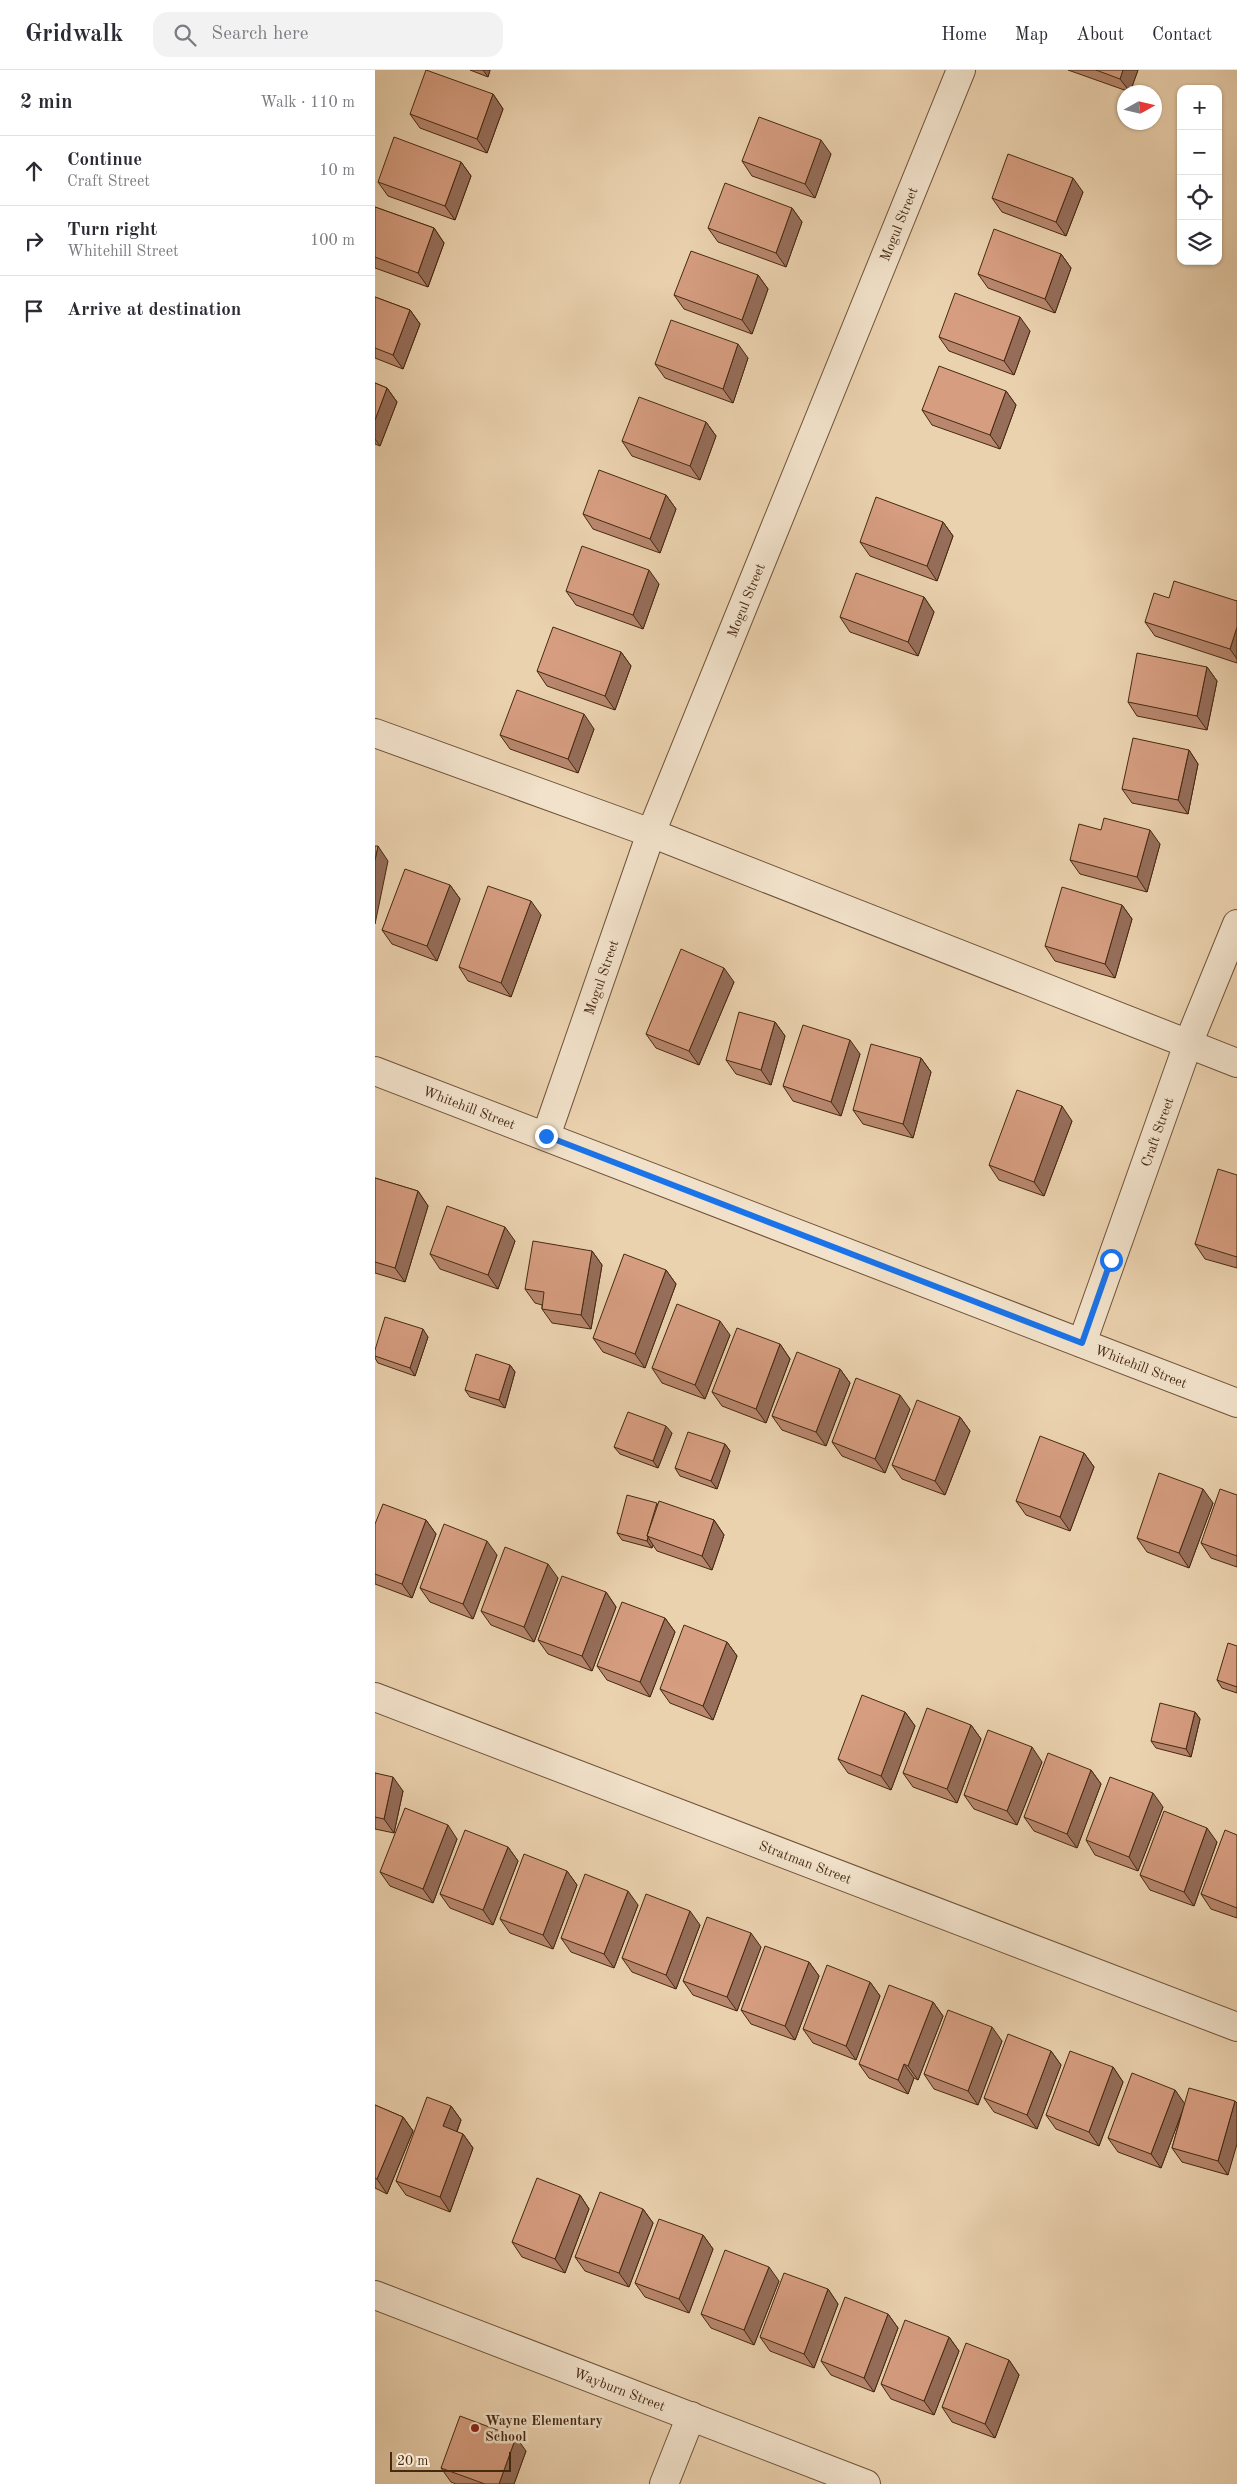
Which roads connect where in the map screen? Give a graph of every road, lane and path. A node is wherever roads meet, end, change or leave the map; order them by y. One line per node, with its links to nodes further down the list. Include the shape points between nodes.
1 (961, 70): 3 (street, Mogul Street)
2 (375, 733): 3 (street)
3 (651, 833): 5 (street); 8 (street, Mogul Street)
4 (1237, 924): 5 (street, Craft Street)
5 (1188, 1044): 6 (street); 9 (street, Craft Street)
6 (1237, 1063)
7 (375, 1071): 8 (street, Whitehill Street)
8 (546, 1136): 9 (street, Whitehill Street)
9 (1082, 1343): 10 (street, Whitehill Street)
10 (1237, 1402)
11 (375, 1697): 12 (street, Stratman Street)
12 (1237, 2027)
13 (375, 2295): 14 (street, Wayburn Street)
14 (691, 2416): 15 (street); 16 (street, Wayburn Street)
15 (664, 2484)
16 (866, 2484)

